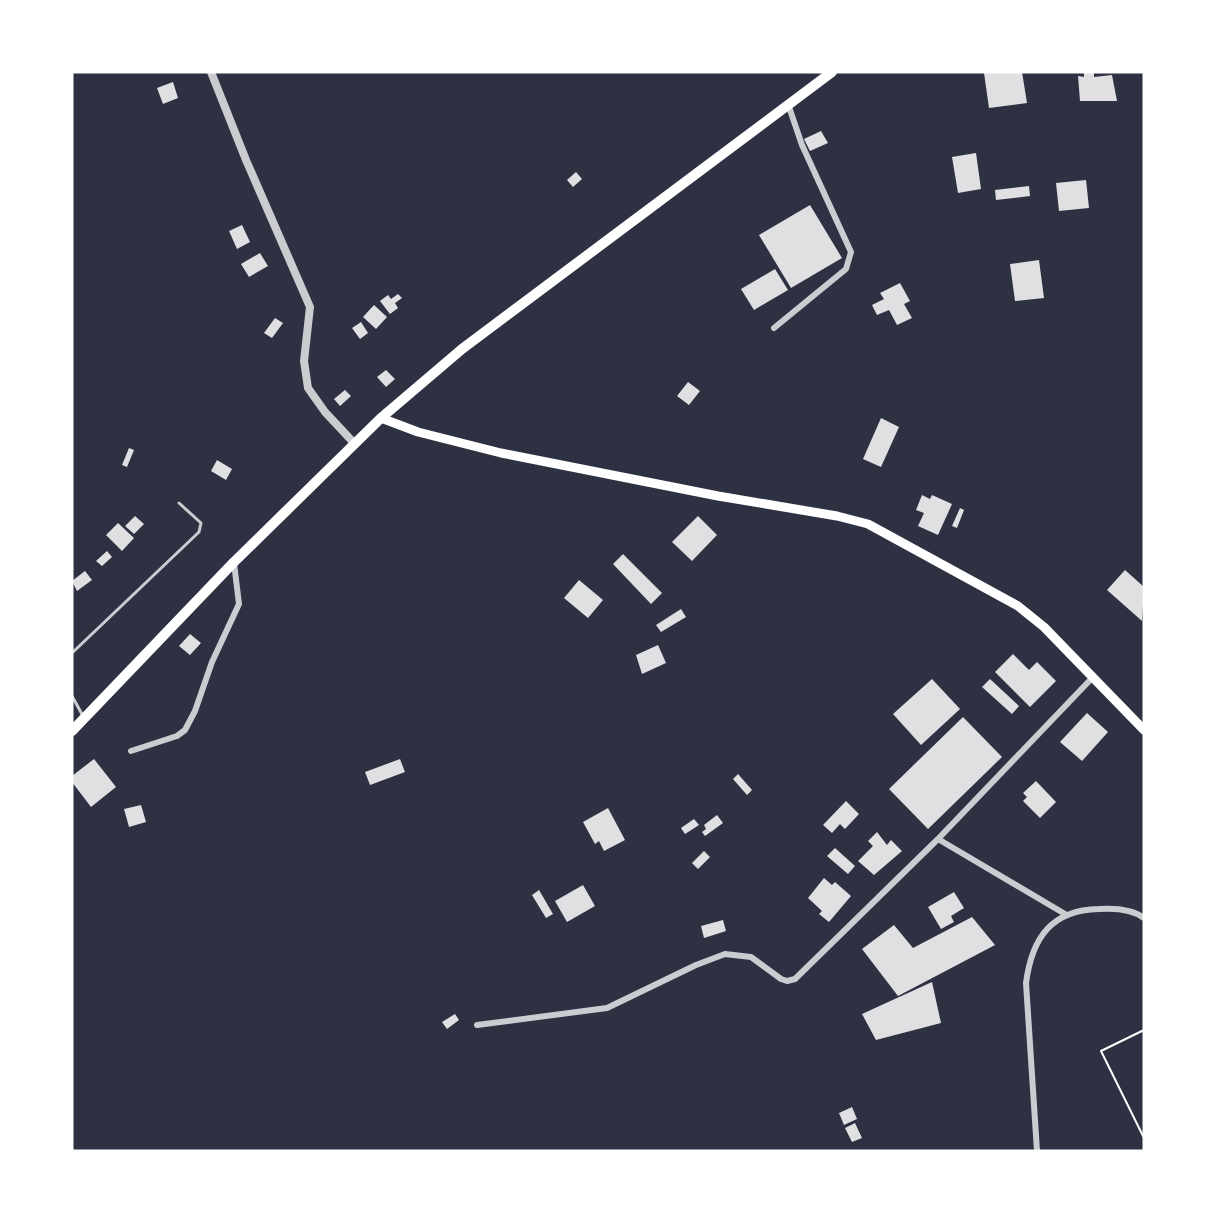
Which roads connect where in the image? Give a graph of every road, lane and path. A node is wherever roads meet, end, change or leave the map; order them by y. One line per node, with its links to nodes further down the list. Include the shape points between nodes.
1 (211, 72): 6 (street, via 310,307 304,361 308,388)
2 (832, 72): 3 (highway)
3 (788, 104): 4 (street, via 806,156 851,252 846,269); 5 (highway, via 462,349)
4 (774, 328)
5 (381, 418): 6 (highway); 10 (main road, via 418,432 501,453 868,524 1018,606)
6 (354, 443): 8 (highway)
7 (179, 503): 9 (lane, via 201,523 199,532)
8 (234, 562): 12 (highway); 15 (street, via 239,604 195,711 177,736)
9 (72, 653)
10 (1093, 677): 13 (main road); 16 (street)
11 (72, 696): 12 (lane)
12 (84, 718): 14 (highway)
13 (1144, 730)
14 (72, 731)
15 (131, 751)
16 (938, 839): 17 (street); 19 (street, via 795,979 781,979 751,957 725,954 607,1008)
17 (1065, 914): 18 (street, via 1113,908); 22 (street, via 1037,941 1029,959 1026,982)
18 (1144, 918)
19 (477, 1025)
20 (1144, 1030): 21 (path, via 1101,1051)
21 (1144, 1138)
22 (1037, 1151)

